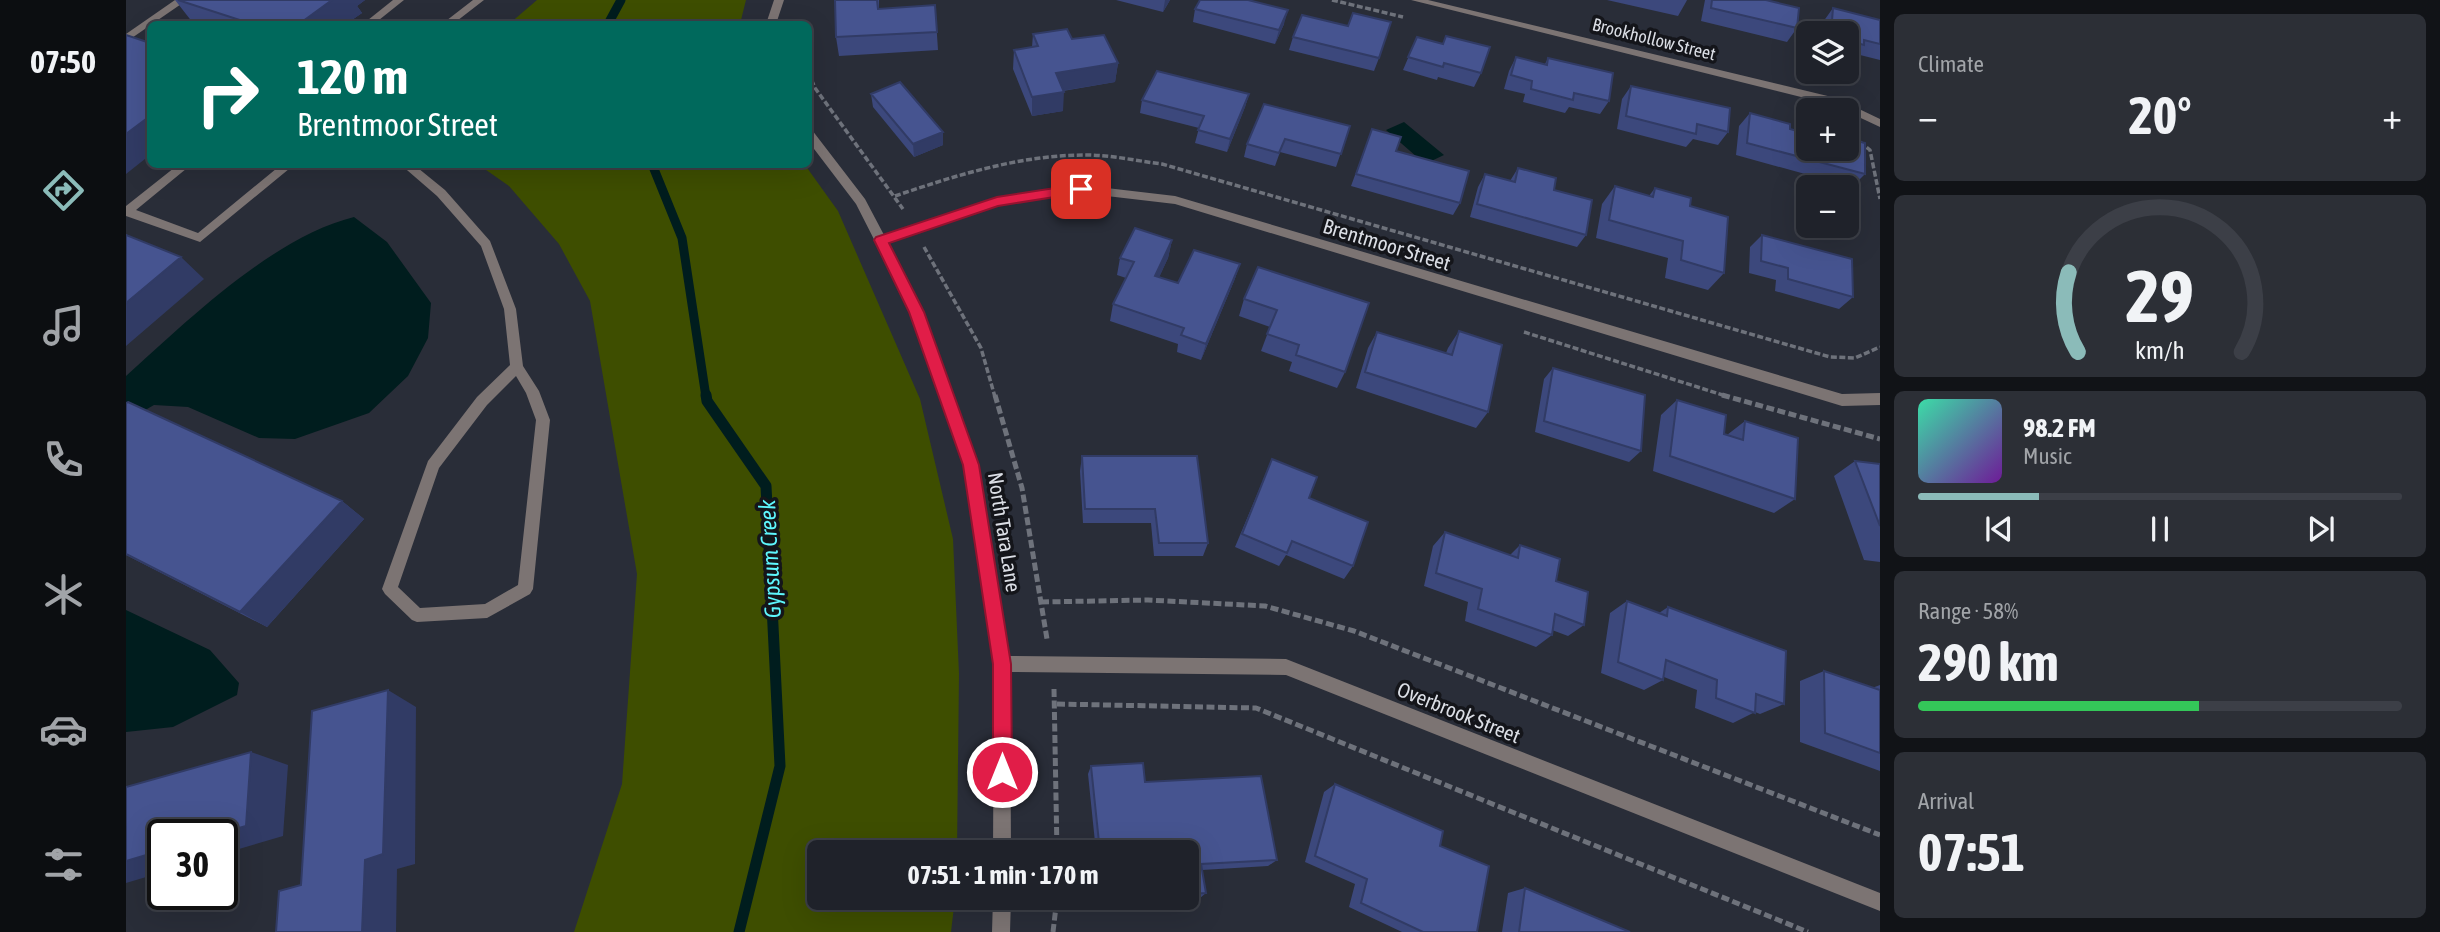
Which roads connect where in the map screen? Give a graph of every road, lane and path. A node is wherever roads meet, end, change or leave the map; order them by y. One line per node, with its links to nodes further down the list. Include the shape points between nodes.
1 (183, 0): 6 (street)
2 (399, 0): 7 (street)
3 (479, 0): 8 (street)
4 (779, 0): 9 (street)
5 (1416, 0): 12 (street, Brookhollow Street, via 1836,102)
6 (154, 21)
7 (372, 21)
8 (451, 21)
9 (772, 21)
10 (147, 26): 11 (street)
11 (130, 38)
12 (1880, 123)
13 (812, 138): 20 (street, North Tara Lane, via 861,202)
14 (1859, 140): 18 (path, via 1870,150)
15 (182, 168): 19 (street)
16 (285, 168): 19 (street, via 200,238)
17 (410, 168): 24 (street, via 441,193 486,244 510,309)
18 (1880, 199)
19 (127, 211)
20 (881, 240): 25 (street, Brentmoor Street, via 997,201 1081,189 1175,200 1842,400); 28 (street, North Tara Lane, via 917,312 971,465)
21 (939, 248): 22 (path)
22 (927, 252)
23 (1524, 332): 26 (path)
24 (517, 367): 24 (street, via 482,401 433,466 390,589 417,615 487,611 525,589 543,419)
25 (1880, 399)
26 (1880, 439)
27 (1041, 602): 30 (path, via 1148,600 1265,606 1354,631)
28 (1002, 664): 31 (street, North Tara Lane); 32 (street, Overbrook Street, via 1286,667)
29 (1057, 704): 37 (path, via 1256,708)
30 (1880, 835)
31 (1002, 840)
32 (1880, 902)
33 (1002, 910): 35 (street)
34 (1056, 910): 36 (path)
35 (1001, 932)
36 (1053, 932)
37 (1808, 932)

